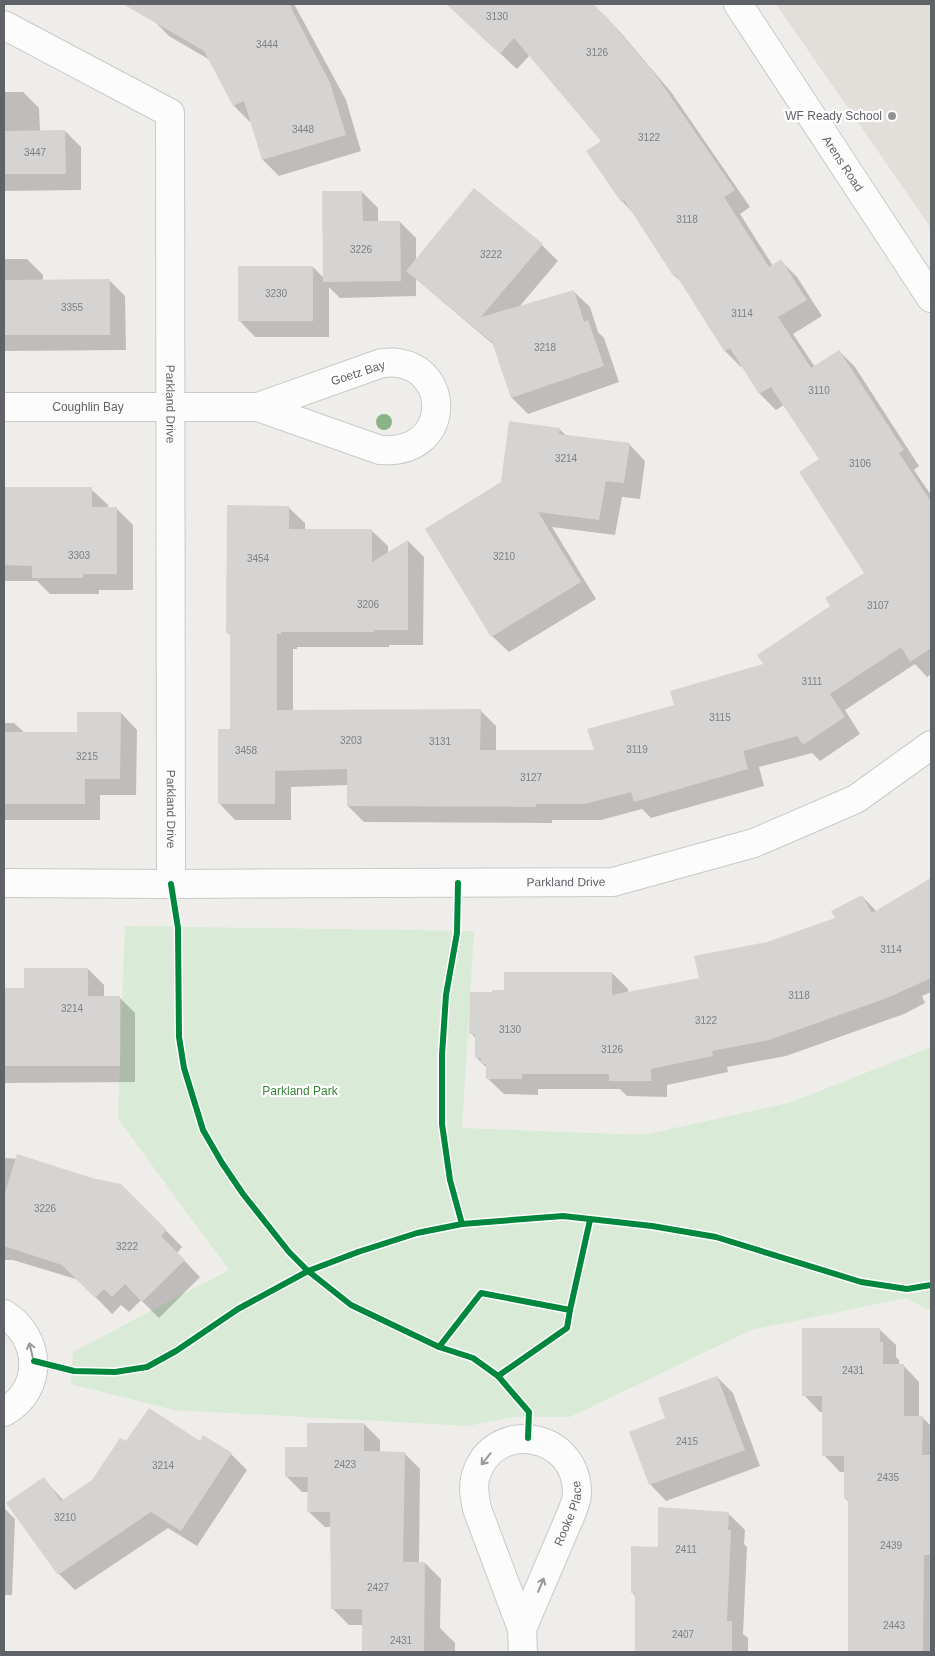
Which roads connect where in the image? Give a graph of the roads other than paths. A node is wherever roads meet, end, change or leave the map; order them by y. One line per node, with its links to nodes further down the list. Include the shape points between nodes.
1 (738, 4): 3 (street, Arens Road)
2 (4, 24): 5 (street, Parkland Drive, via 170,113)
3 (931, 298)
4 (4, 407): 5 (street, Coughlin Bay)
5 (171, 407): 6 (street, Goetz Bay); 9 (street, Parkland Drive)
6 (258, 407): 6 (street, Goetz Bay, via 380,450 394,451 408,448 430,430 436,403 424,376 397,362 382,363)
7 (931, 745): 9 (street, Parkland Drive, via 856,799 754,844 613,882)
8 (4, 882): 9 (street, Parkland Drive)
9 (171, 884)
10 (4, 1314): 11 (street, one-way to 10, via 24,1395 32,1378 34,1362 30,1343 20,1326)
11 (4, 1412)
12 (522, 1641): 12 (street, Rooke Place, one-way to 12, via 577,1496 577,1479 559,1450 544,1441 528,1438 511,1440 495,1448 475,1475 474,1492)

